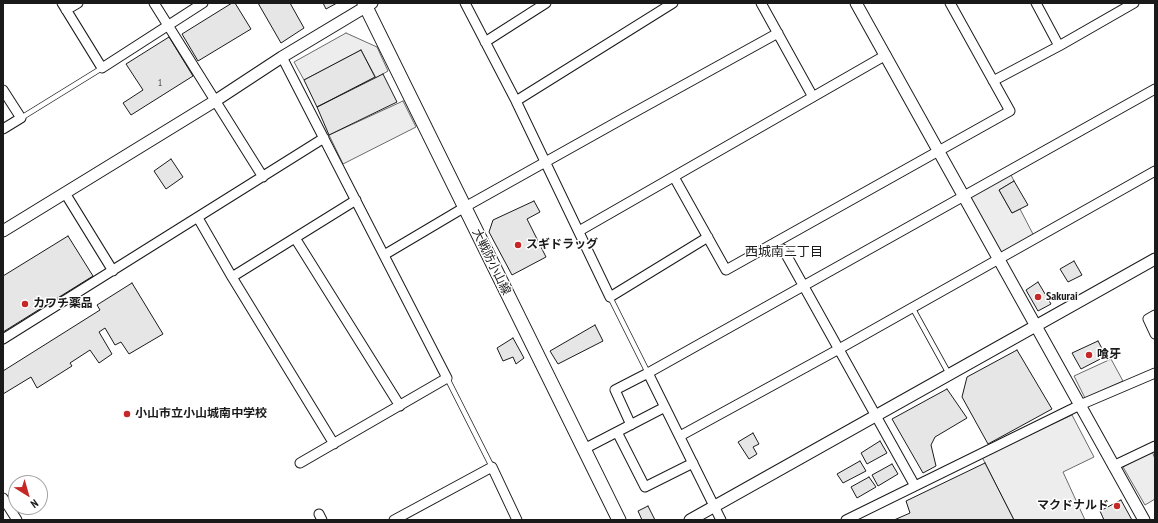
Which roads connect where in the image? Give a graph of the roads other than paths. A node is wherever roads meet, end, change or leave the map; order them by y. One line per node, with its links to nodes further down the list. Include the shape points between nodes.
1 (78, 3): 13 (street)
2 (154, 3): 14 (street)
3 (204, 3): 14 (street)
4 (465, 3): 16 (street)
5 (546, 3): 16 (street)
6 (761, 3): 15 (street)
7 (856, 3): 18 (street)
8 (950, 3): 21 (street)
9 (1036, 3): 17 (street)
10 (1134, 3): 17 (street)
11 (368, 4): 19 (street); 38 (main road, 大戦防小山線)
12 (666, 5): 26 (street)
13 (64, 7): 20 (street)
14 (168, 25): 20 (street); 25 (street)
15 (778, 33): 24 (street); 31 (street)
16 (485, 42): 26 (street)
17 (1059, 46): 21 (street)
18 (886, 56): 24 (street); 30 (street)
19 (282, 57): 25 (street); 29 (street)
20 (102, 68): 27 (lane)
21 (993, 81): 30 (street, via 1010,111)
22 (1155, 89): 36 (street)
23 (3, 90): 27 (street)
24 (813, 96): 34 (street)
25 (215, 101): 33 (street); 35 (street)
26 (516, 102): 31 (street)
27 (21, 118): 28 (street)
28 (3, 129)
29 (324, 138): 33 (street); 37 (street)
30 (938, 151): 36 (street); 43 (street, via 726,270)
31 (546, 163): 38 (street); 40 (street)
32 (1155, 171): 46 (street)
33 (263, 177): 39 (street)
34 (674, 177): 40 (street); 43 (street)
35 (65, 193): 41 (street); 48 (street)
36 (964, 196): 46 (street); 50 (street)
37 (356, 200): 42 (street); 45 (street)
38 (465, 208): 45 (street); 71 (main road, 大戦防小山線)
39 (198, 218): 48 (street); 49 (street)
40 (579, 231): 51 (street)
41 (3, 232)
42 (295, 238): 49 (street); 63 (street)
43 (708, 238): 51 (street)
44 (783, 250): 50 (street)
45 (384, 255): 61 (street)
46 (998, 259): 52 (street); 54 (street)
47 (1155, 259): 54 (street)
48 (113, 271): 56 (street)
49 (232, 277): 69 (street)
50 (804, 286): 57 (street); 58 (street)
51 (610, 297): 58 (lane)
52 (912, 308): 57 (street); 60 (lane)
53 (1155, 315): 55 (street, via 1148,319)
54 (1035, 326): 60 (street); 62 (street)
55 (1155, 334)
56 (3, 339)
57 (839, 349): 65 (street); 68 (street)
58 (648, 372): 64 (street); 66 (street, via 615,390)
59 (1155, 373): 62 (street)
60 (950, 375): 65 (street)
61 (447, 378): 63 (street); 75 (lane)
62 (1080, 405): 74 (street); 76 (street)
63 (400, 406): 69 (street)
64 (665, 407): 66 (street); 68 (street)
65 (877, 416): 76 (street); 78 (street)
66 (631, 425): 67 (street)
67 (617, 432): 71 (street); 72 (street, via 645,487)
68 (680, 436): 72 (street)
69 (334, 444): 73 (street)
70 (1155, 446): 74 (street)
71 (584, 449): 83 (main road, 大戦防小山線)
72 (693, 463): 78 (street)
73 (300, 464)
74 (1113, 466): 87 (street)
75 (492, 467): 81 (street); 82 (street)
76 (915, 486): 79 (street)
77 (3, 498): 80 (street)
78 (714, 507): 84 (street); 85 (street)
79 (860, 517): 86 (street)
80 (17, 520)
81 (394, 520)
82 (517, 520)
83 (618, 520)
84 (690, 520)
85 (721, 520)
86 (846, 520)
87 (1144, 520)

